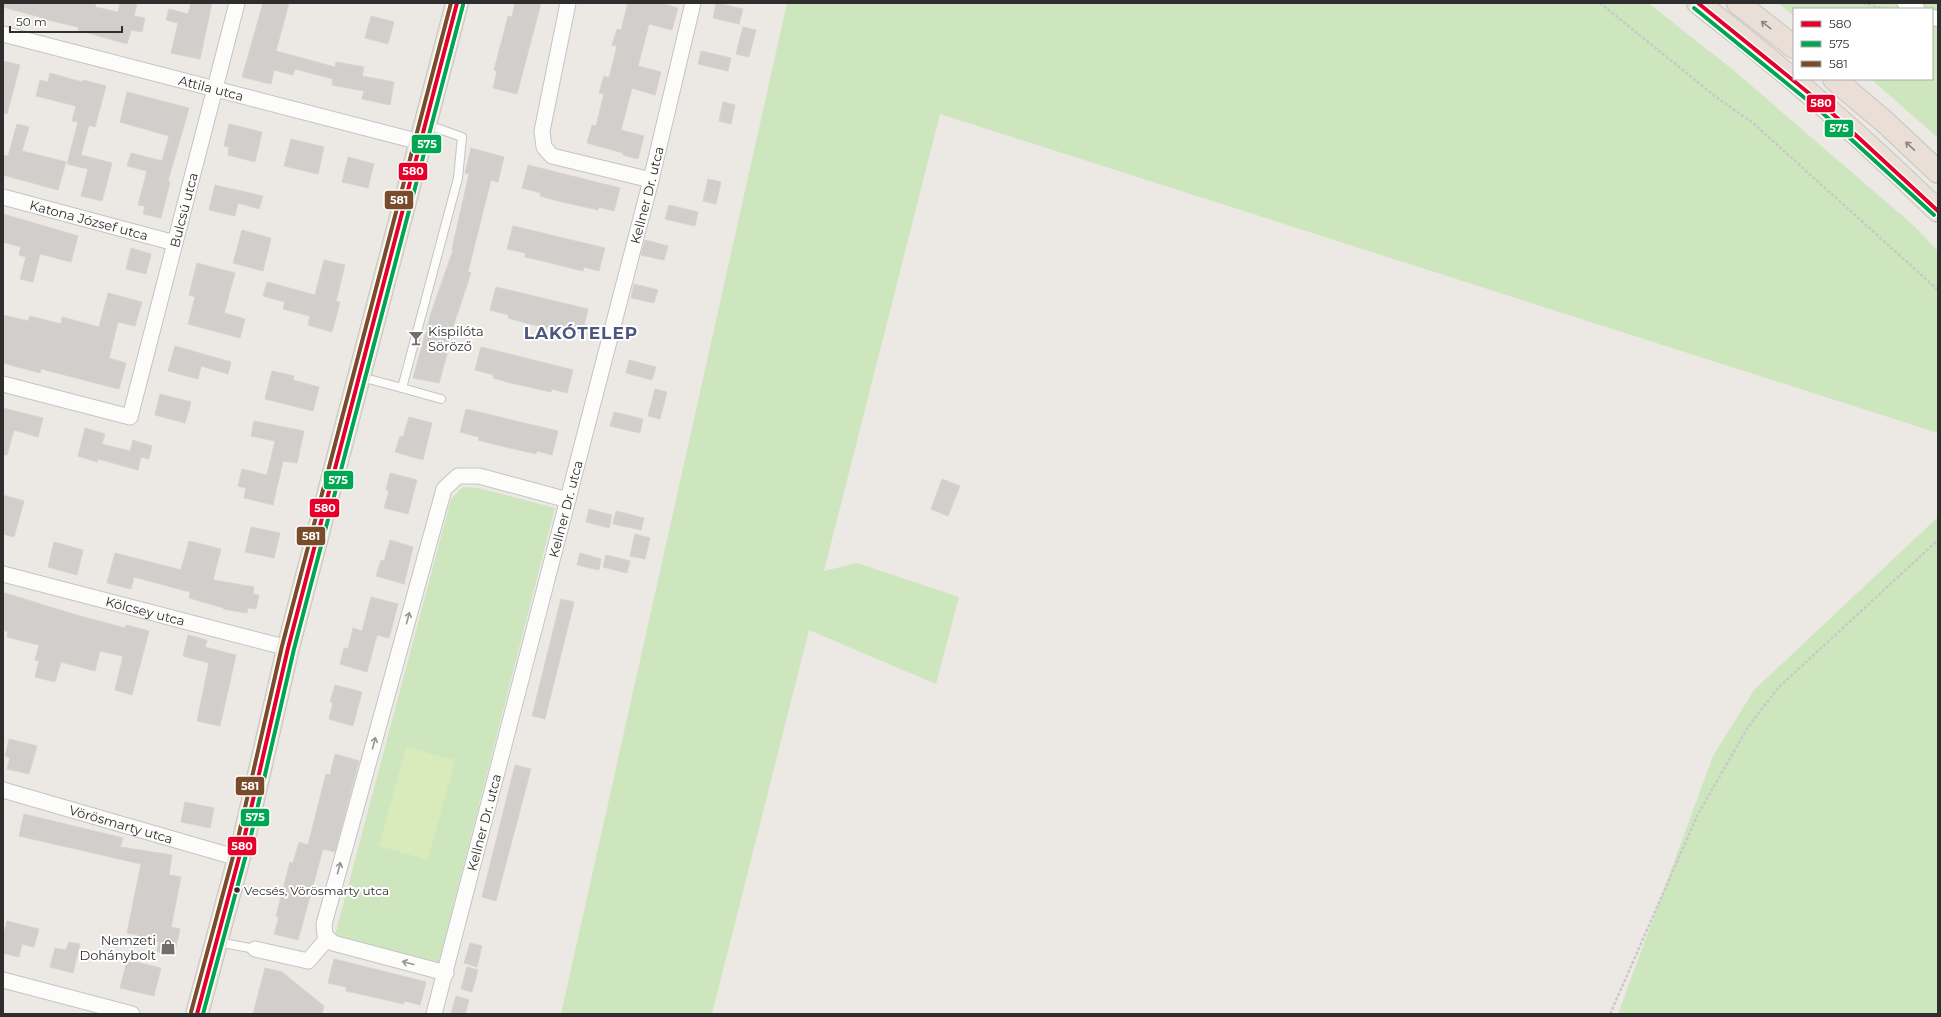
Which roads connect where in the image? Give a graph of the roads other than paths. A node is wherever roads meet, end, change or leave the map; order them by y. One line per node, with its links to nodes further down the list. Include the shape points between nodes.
1 (237, 3): 12 (street, Bulcsú utca)
2 (456, 3): 13 (main road)
3 (568, 3): 15 (street, via 542,131 544,147 552,156)
4 (693, 3): 15 (street, Kellner Dr. utca)
5 (1698, 3): 17 (highway, via 1852,131)
6 (1738, 3): 10 (highway, one-way to 6)
7 (1905, 3): 8 (street)
8 (1915, 8)
9 (3, 34): 12 (street, Attila utca)
10 (1793, 46)
11 (1835, 80): 14 (highway, one-way to 11)
12 (215, 89): 13 (street, Attila utca); 18 (street, Bulcsú utca)
13 (422, 133): 19 (main road); 21 (lane, via 462,137 458,178)
14 (1938, 172)
15 (651, 180): 23 (street, Kellner Dr. utca)
16 (3, 197): 18 (street, Katona József utca)
17 (1938, 211)
18 (175, 243): 20 (street, Bulcsú utca, via 130,417)
19 (358, 377): 21 (lane); 25 (main road)
20 (3, 384)
21 (402, 388): 22 (lane)
22 (441, 399)
23 (568, 500): 28 (street, one-way to 23, via 324,924 444,489 458,476 479,476); 31 (street, Kellner Dr. utca)
24 (3, 574): 25 (street, Kölcsey utca)
25 (288, 648): 27 (main road)
26 (3, 790): 27 (street, Vörösmarty utca)
27 (238, 858): 29 (main road)
28 (327, 939): 30 (street, via 308,961); 31 (street, one-way to 28, via 333,943)
29 (217, 942): 30 (lane); 34 (main road)
30 (255, 949)
31 (446, 973): 35 (street, Kellner Dr. utca)
32 (3, 980): 33 (street)
33 (132, 1014)
34 (197, 1014)
35 (434, 1014)

